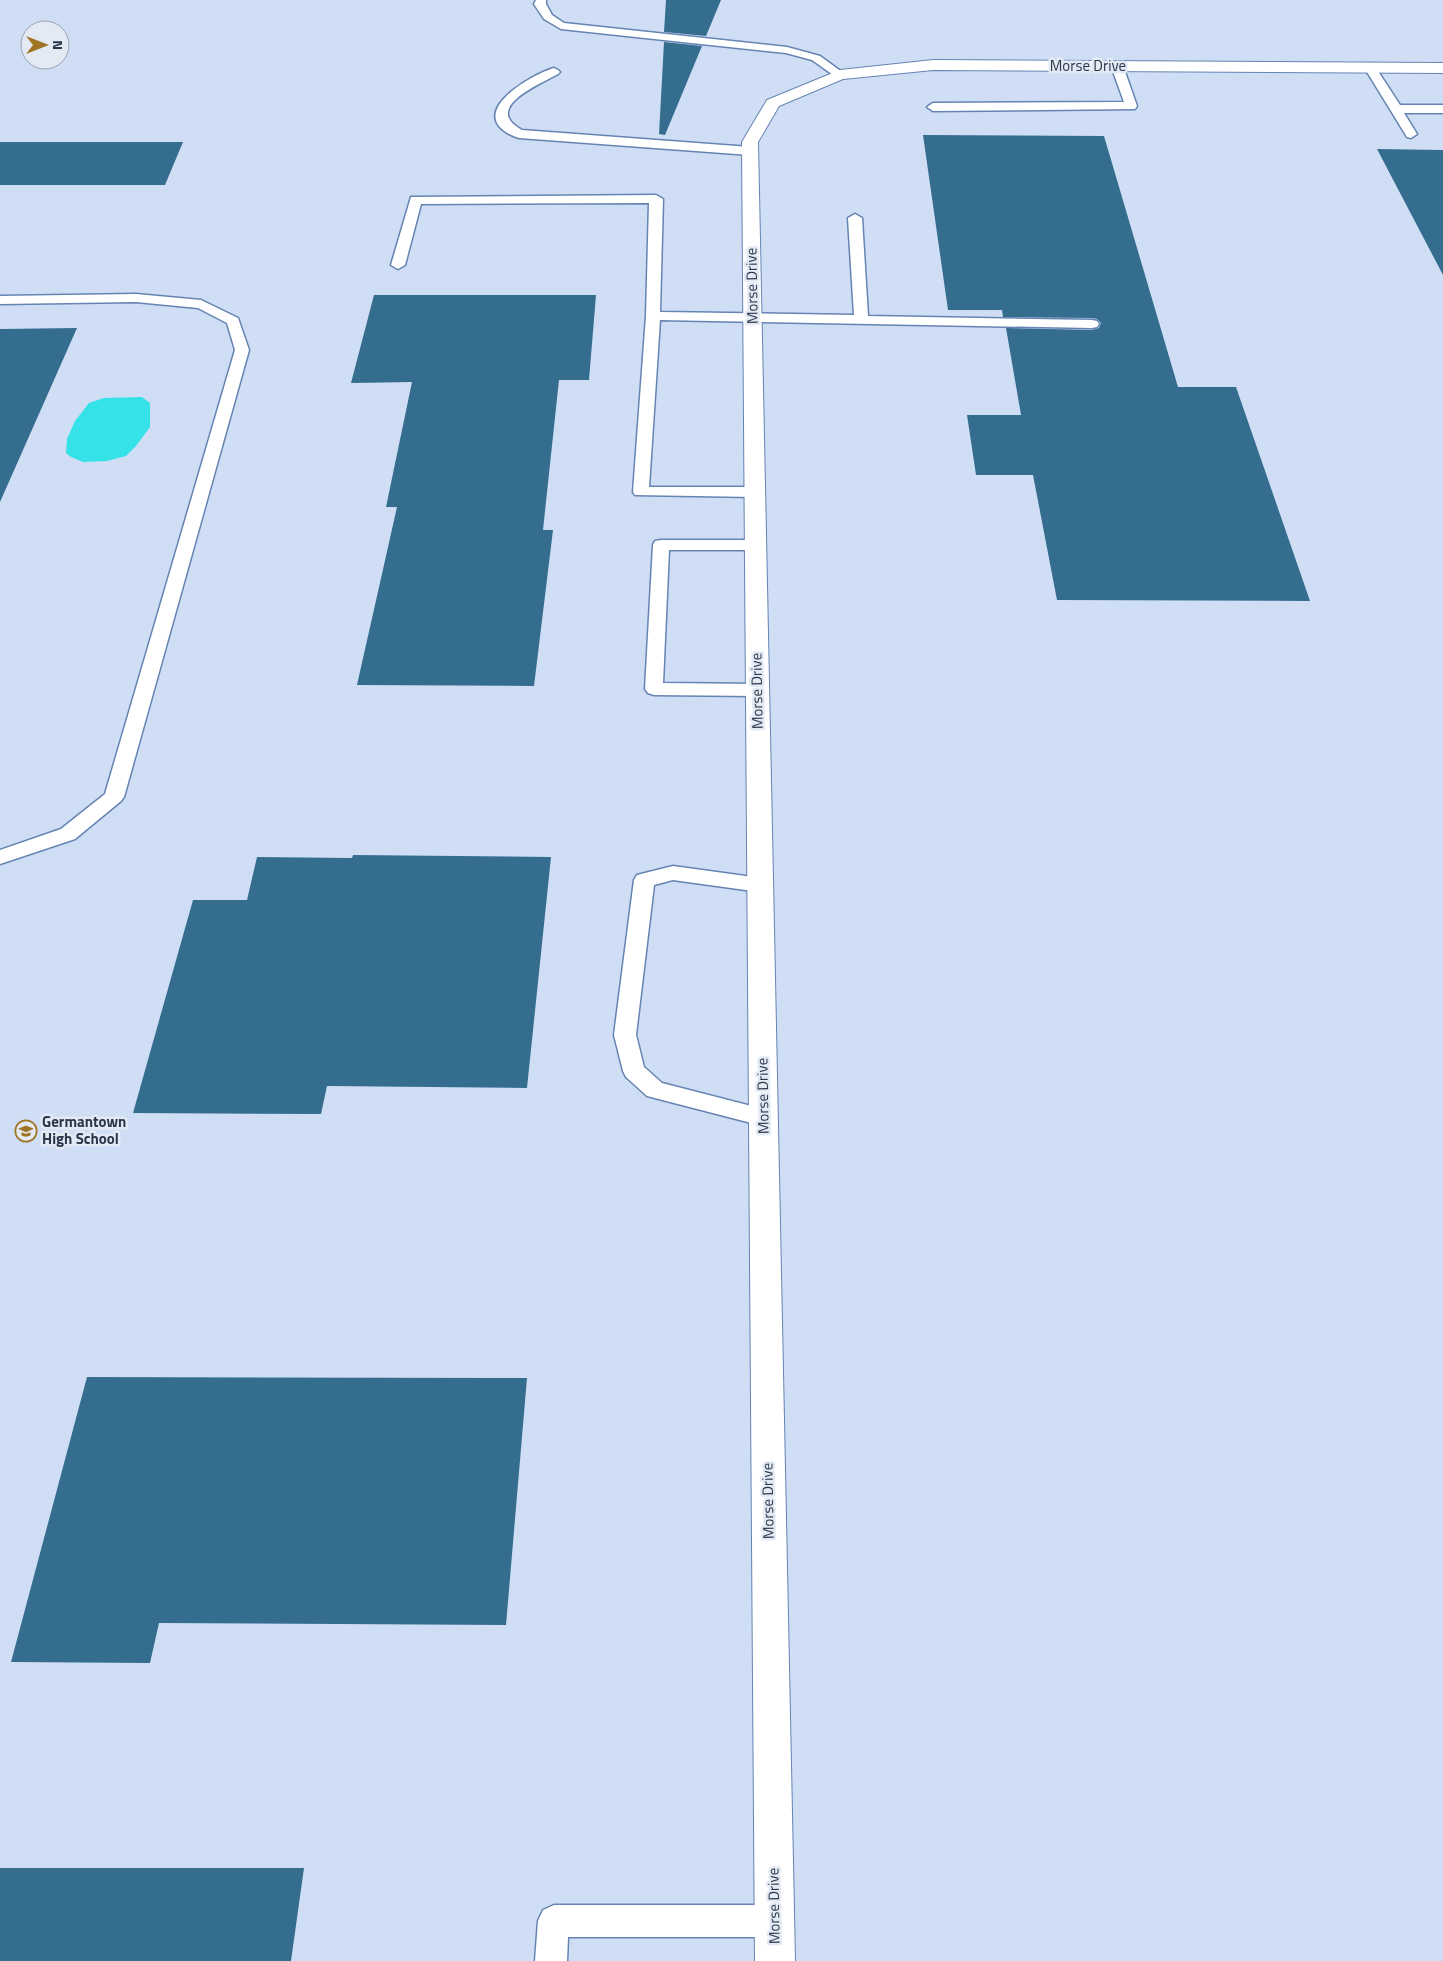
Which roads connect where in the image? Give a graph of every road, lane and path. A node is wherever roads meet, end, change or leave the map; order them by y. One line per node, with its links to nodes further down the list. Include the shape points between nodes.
1 (541, 0): 6 (lane, via 548,17 561,26 787,50 816,58)
2 (1117, 66): 3 (street, Morse Drive); 6 (street, Morse Drive, via 933,65); 7 (lane, via 1131,106)
3 (1370, 67): 4 (street, Morse Drive); 8 (lane)
4 (1443, 68)
5 (554, 72): 11 (lane, via 512,97 503,107 502,122 519,134)
6 (840, 75): 11 (street, Morse Drive, via 772,104 750,142)
7 (933, 107)
8 (1397, 109): 9 (lane); 10 (lane)
9 (1443, 109)
10 (1411, 134)
11 (750, 151): 16 (street, Morse Drive)
12 (855, 218): 17 (lane)
13 (398, 265): 15 (lane, via 416,200 656,199)
14 (0, 300): 22 (lane, via 136,298 201,304 233,321 242,350 114,797 68,834)
15 (654, 316): 16 (lane); 19 (lane, via 641,492)
16 (752, 316): 17 (lane); 19 (street, Morse Drive)
17 (861, 319): 18 (lane)
18 (1092, 324)
19 (755, 492): 20 (street, Morse Drive)
20 (756, 545): 21 (street, Morse Drive); 21 (lane, via 660,545 654,689)
21 (757, 690): 23 (street, Morse Drive)
22 (0, 857)
23 (760, 885): 24 (street, Morse Drive); 24 (lane, via 673,873 644,880 625,1035 634,1071 654,1090)
24 (763, 1117): 25 (street, Morse Drive)
25 (774, 1921): 26 (lane, via 554,1921); 27 (street, Morse Drive)
26 (551, 1961)
27 (775, 1961)

